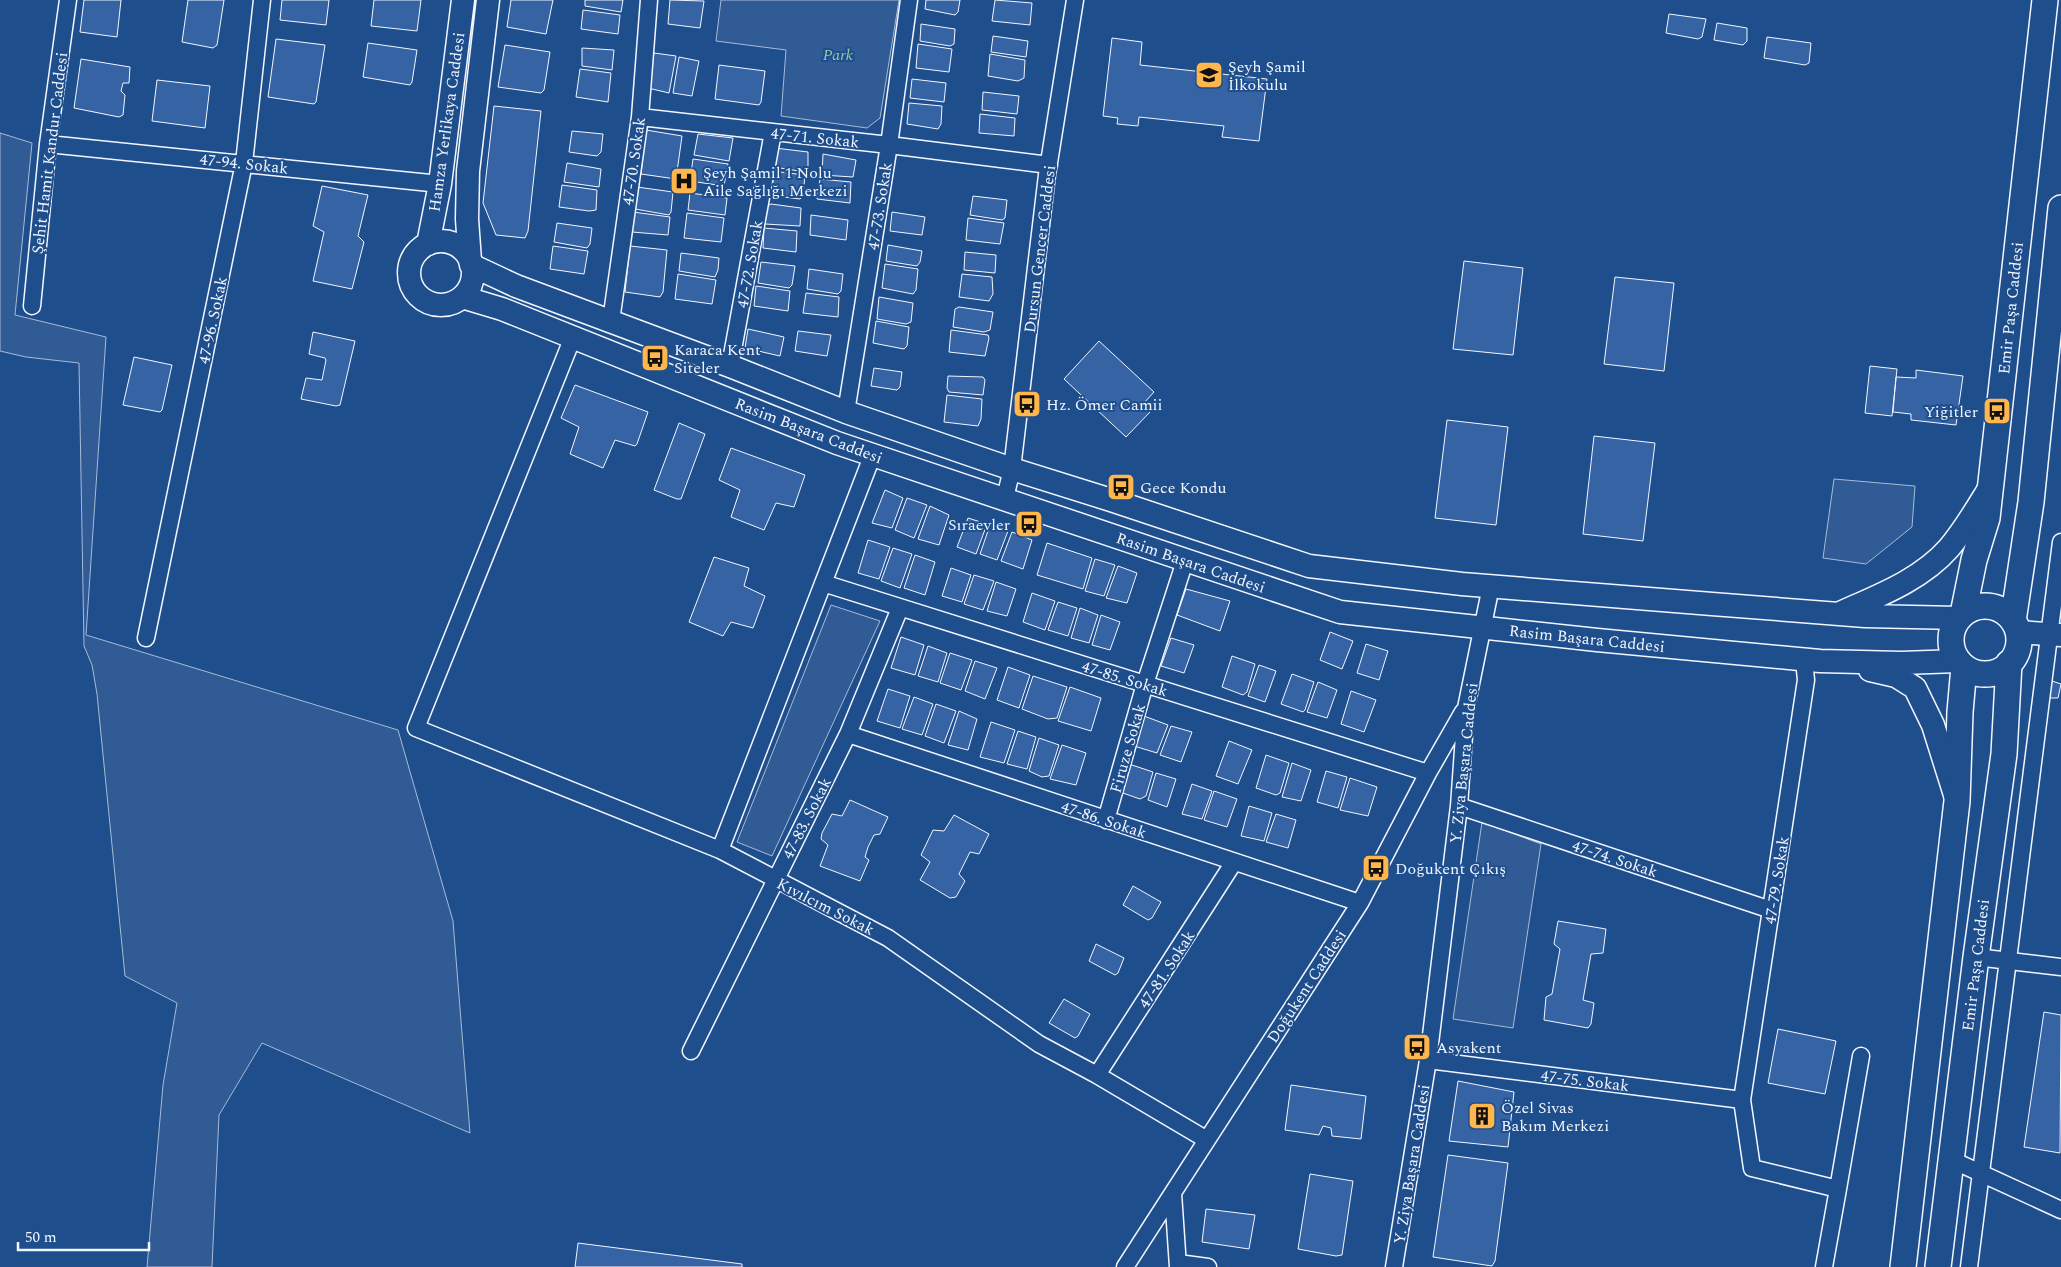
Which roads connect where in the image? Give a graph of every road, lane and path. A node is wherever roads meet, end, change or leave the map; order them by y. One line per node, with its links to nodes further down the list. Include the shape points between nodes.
1 (68, 0): 11 (street, Şehit Hamit Kandur Caddesi)
2 (262, 0): 13 (street, 47-96. Sokak)
3 (463, 0): 15 (street, Hamza Yerlikaya Caddesi)
4 (488, 0): 18 (street, Hamza Yerlikaya Caddesi, via 468,172 467,219)
5 (649, 0): 9 (street, 47-70. Sokak)
6 (909, 0): 12 (street, 47-73. Sokak)
7 (1074, 0): 14 (street, Dursun Gencer Caddesi)
8 (2045, 0): 27 (main road, Emir Paşa Caddesi)
9 (640, 117): 10 (street, 47-71. Sokak); 21 (street, 47-70. Sokak)
10 (773, 132): 12 (street, 47-71. Sokak); 23 (street, 47-72. Sokak)
11 (48, 144): 13 (street, 47-94. Sokak); 20 (street, Şehit Hamit Kandur Caddesi)
12 (889, 145): 14 (street, 47-71. Sokak); 24 (street, 47-73. Sokak)
13 (244, 163): 15 (street, 47-94. Sokak); 39 (street, 47-96. Sokak)
14 (1049, 165): 26 (street, Dursun Gencer Caddesi)
15 (440, 184): 17 (street, Hamza Yerlikaya Caddesi)
16 (2061, 208): 37 (main road, via 2032,502)
17 (428, 244): 18 (street, via 440,241 455,245 464,251); 19 (street, via 417,252 410,266 409,276 414,291 436,304 452,303)
18 (471, 263): 19 (street, via 472,280); 21 (street, Rasim Başara Caddesi, via 516,286)
19 (462, 297): 22 (street, Rasim Başara Caddesi)
20 (32, 306)
21 (611, 321): 23 (street, Rasim Başara Caddesi)
22 (573, 337): 25 (street, Rasim Başara Caddesi, via 837,443); 50 (street, Kıvılcım Sokak, via 416,728)
23 (730, 366): 24 (street, Rasim Başara Caddesi)
24 (846, 412): 26 (street, Rasim Başara Caddesi)
25 (873, 454): 28 (street, Rasim Başara Caddesi); 31 (street)
26 (1012, 469): 28 (street, Dursun Gencer Caddesi); 32 (street, Rasim Başara Caddesi, via 1309,566)
27 (1990, 487): 34 (street, via 1948,549 1918,574); 35 (main road, Emir Paşa Caddesi, via 1987,518)
28 (1005, 498): 30 (street, Rasim Başara Caddesi)
29 (2061, 542): 38 (street)
30 (1185, 561): 36 (street, Rasim Başara Caddesi, via 1340,612); 43 (street, Firuze Sokak)
31 (823, 583): 33 (street, 47-85. Sokak); 50 (street)
32 (1491, 586): 34 (street, Rasim Başara Caddesi); 36 (street, Y. Ziya Başara Caddesi)
33 (900, 608): 43 (street, 47-85. Sokak); 45 (street, 47-83. Sokak)
34 (1838, 614): 35 (street, Rasim Başara Caddesi)
35 (1961, 616): 37 (main road, via 1973,608 1996,608 2006,613); 41 (main road, via 1955,623 1951,639)
36 (1482, 627): 40 (street, Rasim Başara Caddesi); 44 (street, Y. Ziya Başara Caddesi)
37 (2015, 627): 38 (street); 42 (main road, via 2018,644)
38 (2056, 634): 56 (street)
39 (146, 638)
40 (1812, 661): 41 (street, Rasim Başara Caddesi); 47 (street, via 1896,676 1915,688 1933,725); 54 (street, 47-79. Sokak, via 1806,680)
41 (1961, 664): 42 (main road, via 1979,673 1990,673); 47 (main road)
42 (2009, 664): 55 (main road, Emir Paşa Caddesi, via 2004,754)
43 (1145, 684): 46 (street, 47-85. Sokak); 49 (street, Firuze Sokak)
44 (1466, 708): 46 (street, Doğukent Caddesi); 48 (street, Y. Ziya Başara Caddesi)
45 (848, 734): 49 (street, 47-86. Sokak); 52 (street, 47-83. Sokak)
46 (1428, 774): 53 (street, Doğukent Caddesi)
47 (1957, 801): 74 (main road)
48 (1459, 806): 54 (street, 47-74. Sokak); 60 (street, Y. Ziya Başara Caddesi)
49 (1106, 820): 51 (street, 47-86. Sokak)
50 (720, 850): 52 (street, Kıvılcım Sokak)
51 (1234, 862): 53 (street, 47-86. Sokak); 61 (street, 47-81. Sokak)
52 (775, 880): 58 (street, 47-83. Sokak); 61 (street, Kıvılcım Sokak, via 888,938 1038,1044)
53 (1360, 903): 63 (street, Doğukent Caddesi)
54 (1771, 910): 62 (street, 47-79. Sokak)
55 (1976, 957): 56 (street); 64 (main road, Emir Paşa Caddesi)
56 (2008, 960): 57 (street); 65 (street)
57 (2061, 967)
58 (690, 1051)
59 (1861, 1056): 66 (street)
60 (1428, 1060): 62 (street, 47-75. Sokak); 72 (street, Y. Ziya Başara Caddesi)
61 (1097, 1075): 63 (street, Kıvılcım Sokak)
62 (1742, 1100): 66 (street, 47-79. Sokak, via 1752,1168)
63 (1207, 1140): 67 (street, Doğukent Caddesi)
64 (1950, 1160): 65 (street); 75 (main road, Emir Paşa Caddesi)
65 (1979, 1174): 68 (street); 76 (street)
66 (1838, 1190): 73 (street)
67 (1174, 1193): 69 (street); 70 (street, Doğukent Caddesi)
68 (2061, 1210)
69 (1178, 1265): 71 (street)
70 (1125, 1267)
71 (1208, 1267)
72 (1394, 1267)
73 (1824, 1267)
74 (1903, 1267)
75 (1938, 1267)
76 (1969, 1267)

